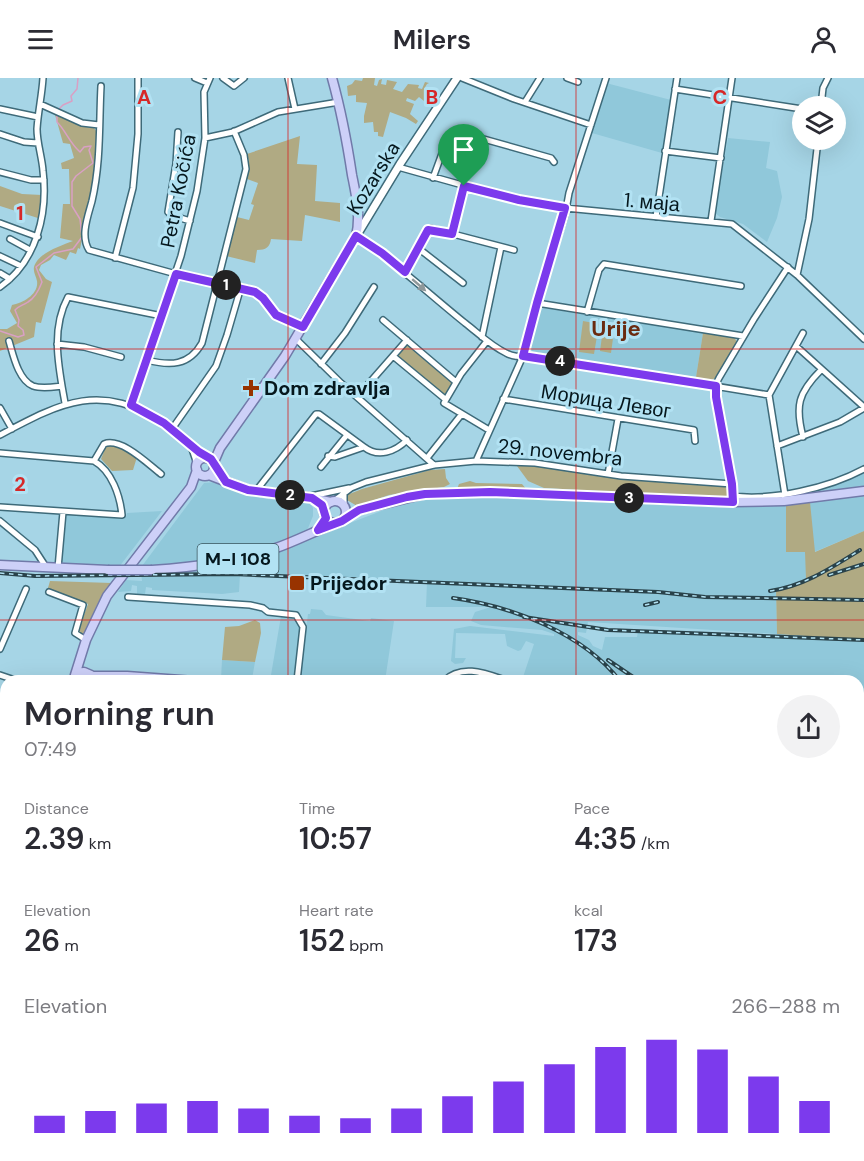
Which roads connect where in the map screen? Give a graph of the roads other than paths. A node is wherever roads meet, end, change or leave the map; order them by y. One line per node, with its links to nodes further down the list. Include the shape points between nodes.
1 (44, 78): 24 (street)
2 (138, 78): 61 (street, via 133,188)
3 (195, 78): 16 (street)
4 (223, 78): 5 (street, via 234,86)
5 (244, 78)
6 (288, 78): 27 (street)
7 (332, 78): 22 (main road)
8 (446, 78): 15 (street)
9 (540, 78): 23 (street)
10 (567, 78): 17 (street)
11 (606, 78): 30 (street)
12 (677, 78): 19 (street)
13 (732, 78): 21 (street)
14 (828, 78): 20 (street)
15 (458, 79): 23 (street); 40 (street, Kozarska)
16 (208, 80): 34 (street, Petra Kočića)
17 (578, 82)
18 (101, 86): 29 (street)
19 (675, 89): 21 (street); 37 (street)
20 (822, 96)
21 (729, 98): 25 (street); 38 (street)
22 (339, 102): 27 (street); 45 (main road)
23 (525, 102): 30 (street)
24 (40, 104): 28 (street); 29 (street, via 82,123)
25 (792, 107)
26 (0, 109): 28 (street)
27 (295, 109): 31 (street)
28 (38, 117): 35 (street)
29 (99, 124): 61 (street, via 99,162 85,236 89,250)
30 (591, 126): 47 (street)
31 (234, 131): 34 (street); 69 (street, via 246,169)
32 (178, 132): 49 (street, via 168,212)
33 (0, 134): 35 (street)
34 (205, 138): 49 (street, Petra Kočića)
35 (38, 143): 43 (street)
36 (817, 150): 67 (street, via 809,219)
37 (665, 151): 38 (street); 48 (street)
38 (721, 159): 50 (street)
39 (554, 162): 42 (street, via 455,131 448,137)
40 (398, 167): 42 (street, 1. маја); 46 (street, Kozarska)
41 (0, 172): 43 (street)
42 (433, 178): 44 (street, 1. маја)
43 (44, 180): 54 (street, via 43,219)
44 (464, 186): 47 (street, 1. маја); 52 (street)
45 (357, 200): 46 (street, via 368,207); 53 (main road)
46 (377, 201): 53 (street, Kozarska)
47 (565, 208): 48 (street, 1. маја); 75 (street)
48 (656, 217): 50 (street, 1. маја)
49 (190, 221): 66 (street, Petra Kočića)
50 (711, 221): 63 (street, 1. маја, via 735,225)
51 (0, 223): 54 (street)
52 (452, 234): 56 (street); 57 (street, via 430,228)
53 (356, 236): 64 (street); 79 (main road, Kozarska)
54 (38, 237): 58 (street)
55 (10, 239): 58 (street)
56 (501, 247): 59 (street); 83 (street)
57 (418, 248): 64 (street); 70 (street)
58 (30, 250): 62 (street)
59 (514, 250)
60 (0, 256): 62 (street)
61 (115, 258): 66 (street)
62 (21, 266): 68 (street)
63 (788, 267): 67 (street, 1. маја); 81 (street)
64 (405, 272): 83 (street, one-way to 83)
65 (0, 273): 68 (street)
66 (176, 274): 69 (street); 77 (street, Petra Kočića)
67 (797, 275): 84 (street, 1. маја)
68 (10, 279): 72 (street)
69 (218, 283): 73 (street); 92 (street, via 202,343 193,356 172,365)
70 (463, 283)
71 (741, 286): 76 (street, via 604,264)
72 (0, 287)
73 (241, 287): 79 (street, via 258,294 276,315); 109 (street, via 216,366)
74 (374, 287): 93 (street)
75 (537, 303): 76 (street); 90 (street)
76 (587, 312): 81 (street)
77 (162, 316): 87 (street, via 68,297 60,317); 92 (street, Petra Kočića)
78 (383, 320): 86 (street)
79 (303, 327): 82 (main road, Kozarska)
80 (803, 333): 88 (street)
81 (743, 336): 97 (street)
82 (296, 339): 93 (street); 122 (main road, Kozarska)
83 (484, 339): 90 (street, via 506,353); 95 (street)
84 (864, 339)
85 (9, 340): 96 (street, via 20,372 28,382 40,387)
86 (407, 340): 89 (street); 95 (street)
87 (57, 344): 91 (street); 96 (street)
88 (796, 346): 94 (street); 98 (street)
89 (393, 356): 99 (street); 100 (street)
90 (523, 356): 97 (street); 101 (street)
91 (121, 357)
92 (147, 360): 103 (street, Petra Kočića)
93 (321, 364): 99 (street)
94 (821, 370): 104 (street); 113 (street, via 804,389 799,403)
95 (456, 382): 100 (street)
96 (62, 386): 102 (street)
97 (716, 386): 98 (street); 133 (street)
98 (769, 395): 117 (street)
99 (357, 397): 114 (street)
100 (446, 399): 106 (street, via 446,405)
101 (503, 399): 107 (street, Морица Левог); 110 (street)
102 (65, 404): 103 (street, via 94,400); 108 (street)
103 (131, 405): 109 (street)
104 (864, 407): 113 (street)
105 (0, 408): 108 (street)
106 (461, 415): 110 (street); 121 (street)
107 (618, 418): 115 (street, Морица Левог, via 694,430); 130 (street)
108 (12, 429): 111 (street)
109 (172, 429): 116 (street)
110 (489, 430): 124 (street)
111 (0, 435)
112 (347, 435): 118 (street); 120 (street); 136 (street, via 319,414 313,416)
113 (803, 437): 117 (street)
114 (407, 440): 118 (street, via 380,453); 121 (street)
115 (695, 441)
116 (190, 444): 122 (street); 127 (street)
117 (777, 446): 140 (street)
118 (364, 447): 120 (street)
119 (0, 453): 123 (street)
120 (328, 456): 126 (street)
121 (427, 458): 125 (street)
122 (211, 460): 127 (main road, via 200,459); 131 (main road, via 213,471); 132 (main road)
123 (94, 461): 129 (street, via 101,446 114,442); 147 (street, via 111,477 122,515)
124 (476, 461): 125 (street, 29. novembra); 130 (street, 29. novembra, via 535,463)
125 (434, 465): 135 (street, 29. novembra)
126 (321, 466)
127 (197, 467): 131 (main road, via 201,474); 134 (main road)
128 (864, 469): 140 (street)
129 (161, 474)
130 (608, 474): 133 (street, 29. novembra)
131 (208, 475): 132 (main road, 29. novembra); 134 (main road)
132 (226, 482): 136 (main road, 29. novembra)
133 (732, 484): 141 (street)
134 (191, 487): 158 (main road, via 107,596)
135 (351, 488): 138 (street, 29. novembra); 139 (street, 29. novembra)
136 (256, 491): 139 (main road, 29. novembra)
137 (864, 491): 140 (main road, M-I 108)
138 (344, 495): 143 (street, 29. novembra); 145 (street)
139 (306, 497): 142 (main road, 29. novembra)
140 (785, 498): 141 (main road, M-I 108)
141 (733, 499): 146 (main road, M-I 108, via 490,492 425,494)
142 (317, 500): 143 (main road, 29. novembra); 148 (main road)
143 (333, 502): 145 (main road, M-I 108); 148 (main road)
144 (0, 507): 147 (street)
145 (345, 507): 146 (main road, M-I 108); 150 (main road)
146 (359, 510): 150 (main road, M-I 108)
147 (63, 512): 154 (street)
148 (325, 514): 150 (main road, via 331,522); 151 (main road)
149 (0, 521): 153 (street, via 35,550)
150 (340, 521): 151 (main road, M-I 108)
151 (318, 530): 154 (main road, M-I 108, bridge, via 276,548 201,566 153,570)
152 (0, 565): 153 (main road, M-I 108)
153 (41, 566): 154 (main road, M-I 108)
154 (58, 567)
155 (26, 589): 159 (street)
156 (49, 591): 158 (street, via 83,605 75,633)
157 (128, 597): 163 (street, via 250,605 268,612 296,615 303,627)
158 (86, 640): 160 (main road)
159 (0, 649)
160 (81, 658): 161 (main road); 162 (main road)
161 (75, 675)
162 (94, 675)
163 (298, 675)
164 (452, 675): 165 (street, via 463,671)
165 (487, 675)

